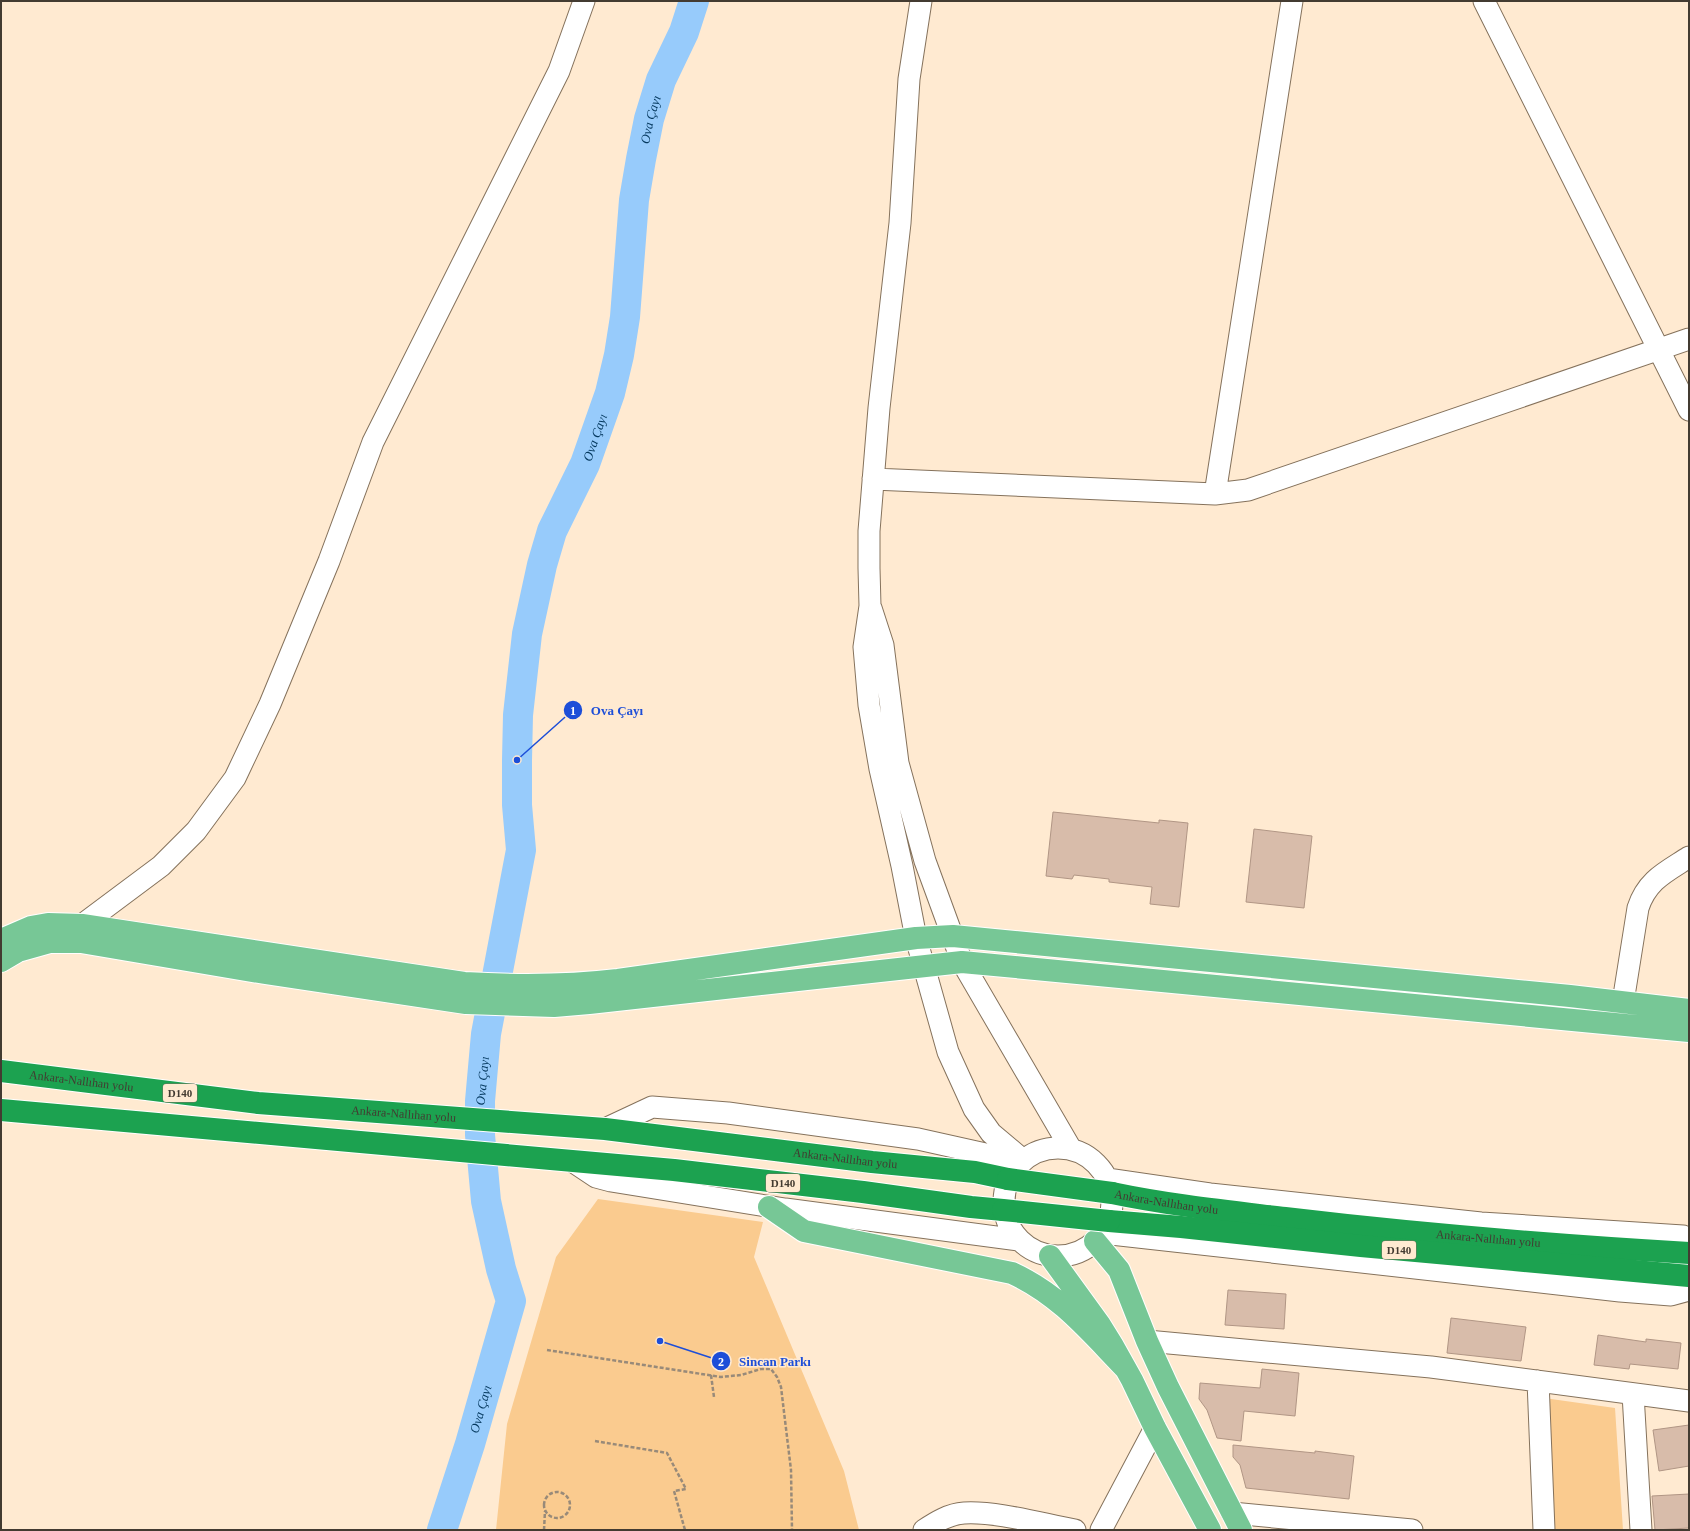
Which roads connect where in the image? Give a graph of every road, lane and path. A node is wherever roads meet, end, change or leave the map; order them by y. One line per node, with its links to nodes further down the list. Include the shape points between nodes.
1 (584, 1): 12 (street, via 559,71 373,442 329,561 270,704 234,778 196,832 161,866)
2 (921, 1): 8 (street, via 909,78 900,223)
3 (1292, 1): 9 (street)
4 (1484, 1): 6 (street)
5 (1689, 339): 6 (street)
6 (1658, 349): 7 (street); 9 (street, via 1248,490)
7 (1689, 410)
8 (873, 479): 9 (street); 10 (street, via 869,531)
9 (1215, 494)
10 (870, 606): 13 (street, via 883,645 898,763 925,861); 14 (street, via 864,647 869,705)
11 (1689, 857): 19 (street, via 1654,880 1641,897)
12 (82, 925): 14 (main road, via 393,973 464,983 514,986 585,984); 15 (main road, via 48,924 30,927)
13 (953, 936): 14 (main road); 17 (street); 19 (main road)
14 (916, 938): 18 (street)
15 (1, 940)
16 (1, 961): 18 (main road, via 18,951 50,942 81,942 466,1003 554,1006)
17 (962, 962): 18 (main road); 21 (main road); 25 (street)
18 (923, 966): 27 (street, via 948,1052 974,1109 991,1133)
19 (1623, 1002): 20 (main road)
20 (1689, 1010)
21 (1689, 1031)
22 (1, 1071): 24 (highway, Ankara-Nallıhan yolu / D140, via 258,1103)
23 (1, 1110): 26 (highway, Ankara-Nallıhan yolu / D140)
24 (605, 1129): 27 (street, via 652,1107 728,1113 918,1139); 28 (highway, Ankara-Nallıhan yolu / D140)
25 (1071, 1149): 27 (street, via 1050,1148 1031,1154); 29 (street, via 1089,1157)
26 (568, 1160): 30 (street, via 596,1177 611,1181); 31 (highway, Ankara-Nallıhan yolu / D140, via 698,1172)
27 (1022, 1161): 34 (street, via 1009,1177 1003,1205 1008,1224)
28 (975, 1172): 29 (highway, Ankara-Nallıhan yolu / D140, bridge, via 1008,1179); 31 (highway, via 982,1177 985,1188 982,1198)
29 (1109, 1186): 32 (street, via 1112,1197 1111,1209 1108,1222); 33 (street, via 1210,1194 1481,1223 1683,1236); 35 (highway, Ankara-Nallıhan yolu / D140, via 1187,1206 1364,1228)
30 (769, 1207): 34 (street); 41 (main road, via 804,1230 1012,1273 1032,1282 1064,1305)
31 (971, 1208): 32 (highway, Ankara-Nallıhan yolu / D140, bridge, via 1003,1210)
32 (1102, 1231): 36 (street, via 1086,1248 1063,1256); 37 (highway, Ankara-Nallıhan yolu / D140, via 1174,1226); 38 (street, via 1620,1291 1671,1295); 39 (main road)
33 (1689, 1239)
34 (1019, 1240): 36 (street, via 1028,1248)
35 (1689, 1253)
36 (1050, 1256): 41 (main road, via 1100,1325)
37 (1689, 1276)
38 (1689, 1290)
39 (1147, 1341): 43 (street, via 1431,1368); 50 (main road)
40 (547, 1350): 42 (path)
41 (1125, 1368): 47 (main road)
42 (711, 1375): 45 (path); 53 (path, via 721,1377 772,1369 777,1377 781,1387 791,1470)
43 (1538, 1381): 44 (street); 59 (street)
44 (1633, 1394): 46 (street); 60 (street)
45 (714, 1396)
46 (1689, 1401)
47 (1155, 1428): 56 (street); 57 (main road)
48 (595, 1441): 52 (path, via 667,1453 686,1489 674,1491)
49 (545, 1510): 49 (path, via 550,1516 563,1517 569,1510 570,1502 562,1492 553,1492 546,1497); 51 (path)
50 (1237, 1522): 58 (street)
51 (544, 1530)
52 (685, 1530)
53 (792, 1530)
54 (924, 1530): 55 (street, via 941,1519 963,1513 991,1514)
55 (1075, 1530)
56 (1101, 1530)
57 (1210, 1530)
58 (1412, 1530)
59 (1544, 1530)
60 (1641, 1530)

